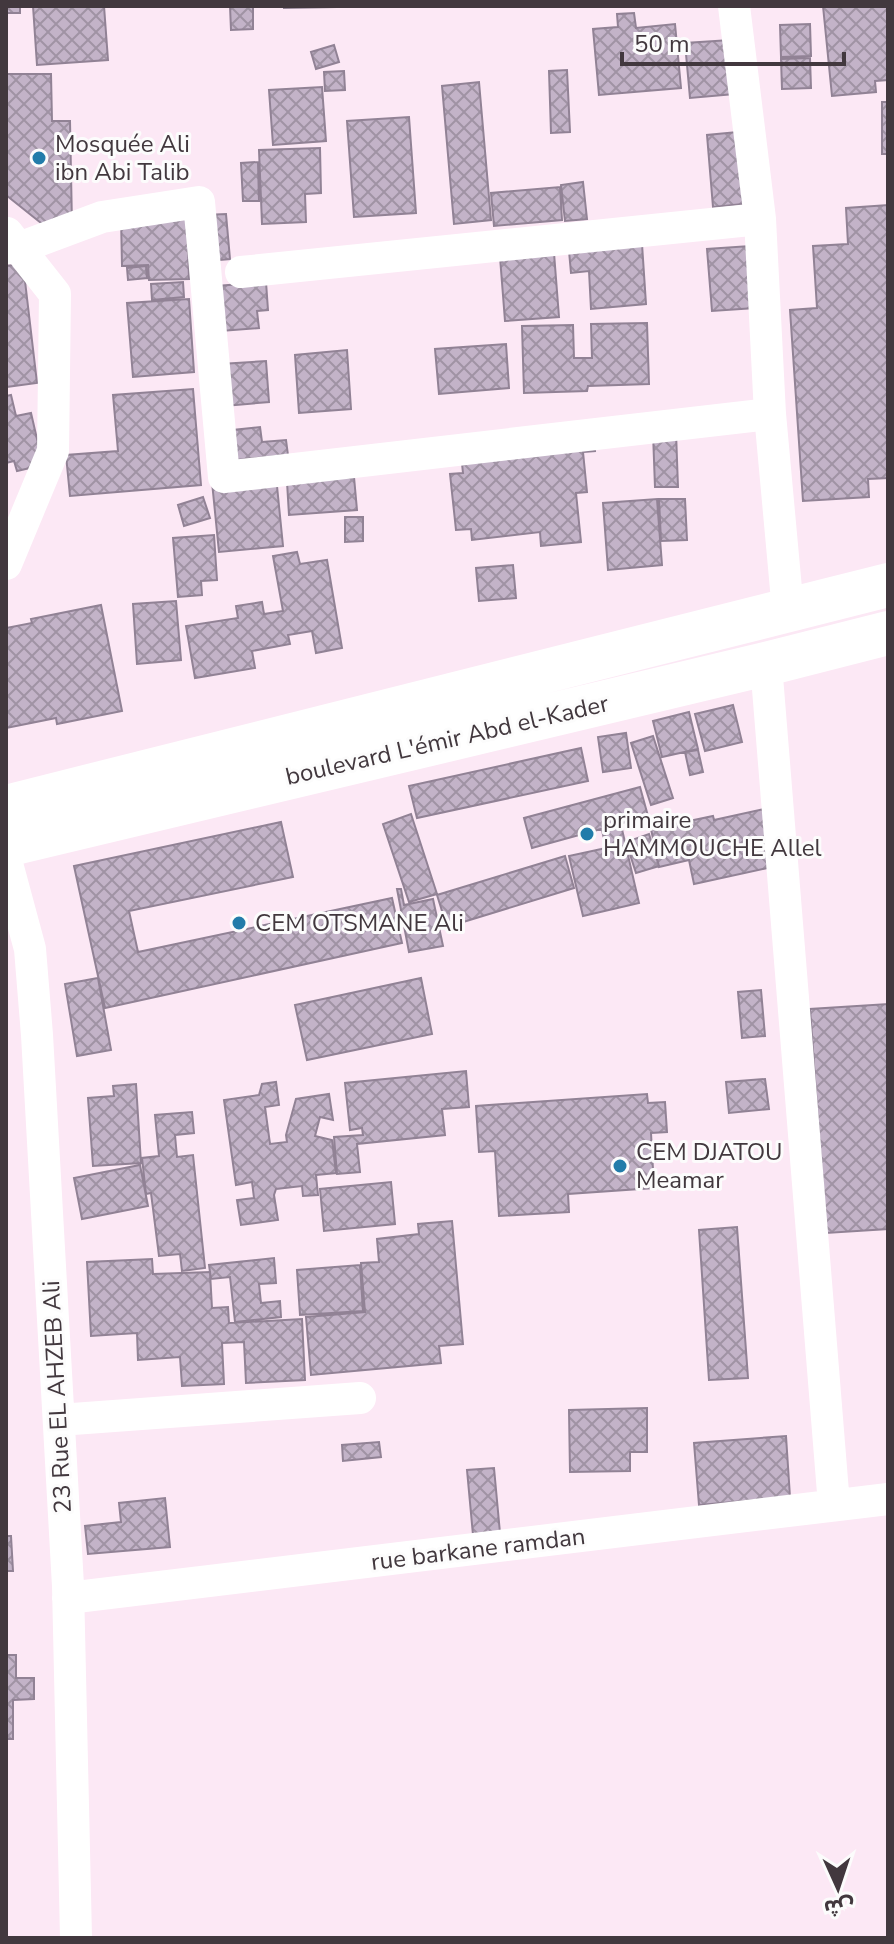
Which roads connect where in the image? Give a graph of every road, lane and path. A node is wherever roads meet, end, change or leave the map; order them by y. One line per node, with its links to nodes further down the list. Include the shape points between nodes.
1 (734, 6): 2 (street)
2 (760, 219): 4 (street); 5 (street)
3 (10, 242): 5 (street, via 102,217 199,202 224,477); 6 (street, via 55,294 53,451)
4 (241, 272)
5 (770, 414): 8 (street)
6 (6, 564)
7 (888, 585): 8 (highway)
8 (788, 611): 11 (highway)
9 (888, 633): 10 (highway, boulevard L'émir Abd el-Kader)
10 (766, 664): 12 (highway, boulevard L'émir Abd el-Kader); 17 (street)
11 (6, 807)
12 (6, 845)
13 (6, 860): 15 (street, 23 Rue EL AHZEB Ali, via 30,949)
14 (360, 1398): 15 (street)
15 (59, 1420): 18 (street, 23 Rue EL AHZEB Ali)
16 (888, 1499): 17 (street, rue barkane ramdan)
17 (834, 1505): 18 (street, rue barkane ramdan)
18 (68, 1598): 19 (street, 23 Rue EL AHZEB Ali)
19 (76, 1938)

